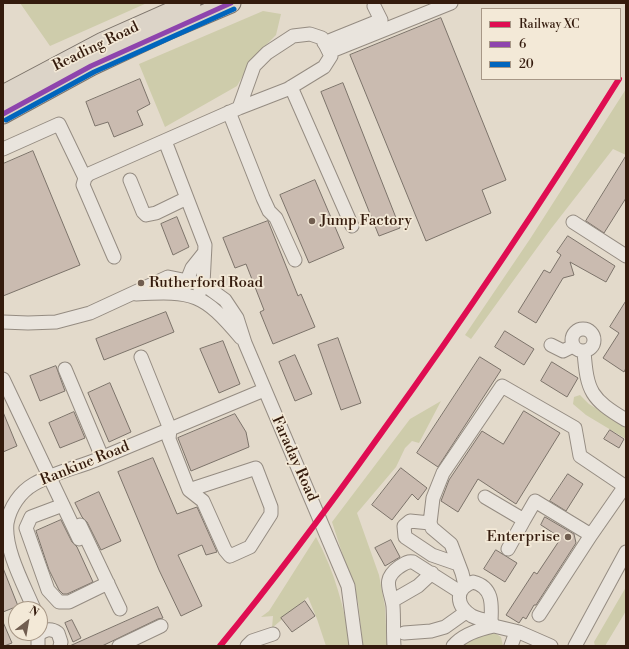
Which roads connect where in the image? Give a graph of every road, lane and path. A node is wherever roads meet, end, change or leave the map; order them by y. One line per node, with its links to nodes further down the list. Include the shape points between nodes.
1 (191, 3): 8 (highway, Reading Road, via 103,42)
2 (231, 3): 11 (highway, Reading Road, via 91,66)
3 (451, 3): 5 (street)
4 (374, 6): 5 (street, via 381,20)
5 (327, 47): 6 (street, via 322,38 310,34 293,36 267,53 254,66); 7 (street, via 331,56 324,68)
6 (247, 84): 9 (street); 10 (street)
7 (291, 87): 9 (street); 18 (street)
8 (3, 95)
9 (262, 99): 10 (street)
10 (234, 110): 12 (street); 21 (street, via 263,198 269,211 276,218)
11 (3, 114)
12 (165, 141): 14 (street); 16 (street)
13 (3, 149): 14 (street, via 59,124)
14 (85, 178): 20 (street, via 83,185)
15 (130, 180): 16 (street, via 146,215)
16 (187, 198): 22 (street, via 205,245)
17 (573, 222): 19 (street)
18 (352, 226)
19 (626, 256)
20 (114, 257)
21 (295, 260)
22 (199, 279): 23 (street); 24 (street, Faraday Road, via 168,277); 25 (street); 27 (street, Faraday Road, via 225,300 237,318)
23 (183, 293): 24 (street, Faraday Road); 25 (street, Faraday Road)
24 (134, 294): 26 (street, Faraday Road, via 90,312 56,322)
25 (198, 298): 27 (street, Faraday Road, via 218,311)
26 (3, 322)
27 (245, 343): 32 (street, Faraday Road)
28 (551, 345): 33 (street, via 563,351 578,348 591,390 598,402 609,403)
29 (141, 357): 34 (street)
30 (65, 369): 35 (street)
31 (3, 379): 36 (street)
32 (264, 390): 34 (street, Rankine Road); 66 (street, Faraday Road, via 348,586)
33 (626, 420)
34 (170, 429): 35 (street, Rankine Road); 38 (street, via 169,439)
35 (102, 457): 36 (street, Rankine Road)
36 (53, 476): 40 (street); 45 (street, Rankine Road, via 34,484 14,503 7,523); 50 (street)
37 (626, 487): 42 (street, via 580,456 575,428 502,386 442,473 433,498); 43 (street)
38 (188, 490): 38 (street, via 203,501 230,556 250,547 271,514 271,507 256,468)
39 (485, 498): 41 (street)
40 (63, 505): 44 (street); 50 (street, via 31,517 26,528 48,590 59,602 69,602)
41 (524, 520): 43 (street, via 535,501); 46 (street)
42 (430, 523): 48 (street, via 432,528 451,544); 48 (street, via 410,521 404,526 405,537 432,555)
43 (591, 535): 56 (street)
44 (79, 539)
45 (6, 542): 52 (street, Rankine Road)
46 (508, 549)
47 (626, 552): 71 (street)
48 (458, 564): 51 (street, via 462,573)
49 (432, 573): 51 (street); 53 (street, via 418,586); 53 (street, via 413,562 407,562 394,571 390,577)
50 (108, 583): 54 (street)
51 (462, 589): 55 (street, via 460,602); 57 (street, via 473,582 480,584 490,595)
52 (31, 601)
53 (392, 601): 67 (street)
54 (120, 609)
55 (466, 612): 57 (street); 61 (street, via 445,627)
56 (539, 615)
57 (492, 624): 60 (street); 68 (street, via 462,638)
58 (161, 626): 64 (street)
59 (48, 628): 63 (street, via 58,633)
60 (516, 632): 69 (street); 70 (street)
61 (404, 633)
62 (274, 634): 65 (street, via 252,641)
63 (60, 646)
64 (119, 646)
65 (247, 646)
66 (356, 646)
67 (394, 646)
68 (453, 646)
69 (511, 646)
70 (552, 646)
71 (575, 646)

